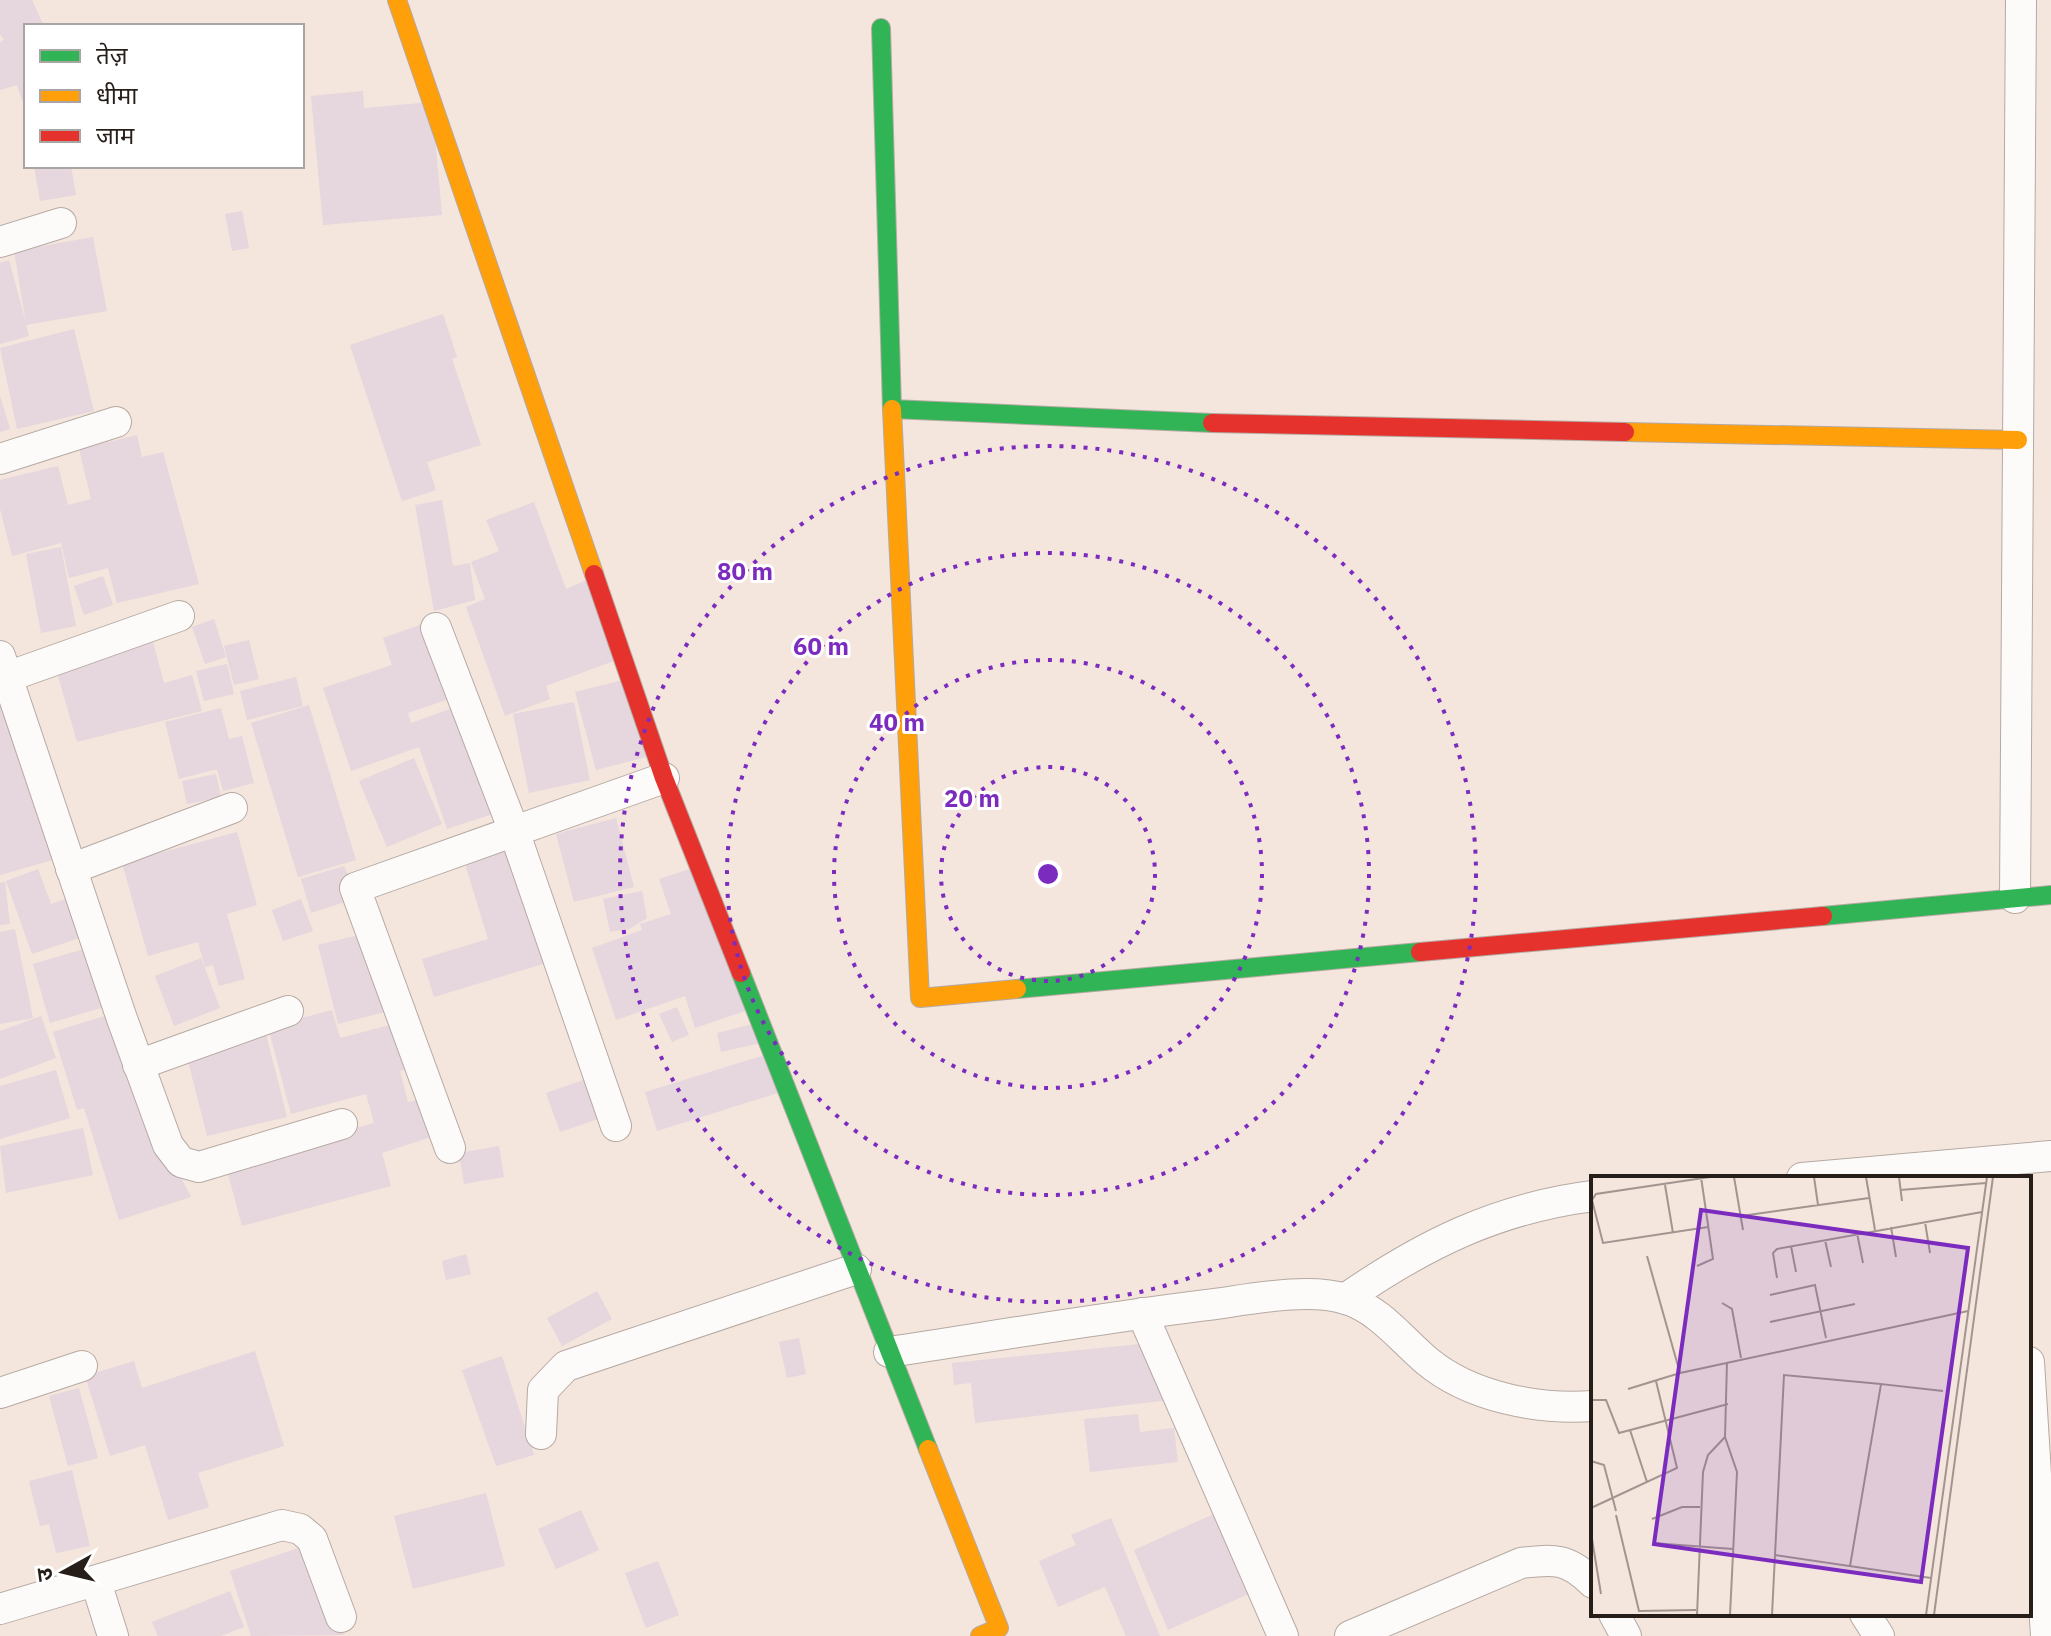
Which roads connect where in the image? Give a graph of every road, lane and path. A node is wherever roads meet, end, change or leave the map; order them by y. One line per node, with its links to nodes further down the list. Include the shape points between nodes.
1 (397, 0): 13 (street)
2 (2021, 0): 8 (street)
3 (881, 28): 6 (street)
4 (61, 223): 5 (street)
5 (0, 242)
6 (892, 409): 8 (street, via 1209,423); 18 (street, via 920,998)
7 (116, 422): 9 (street)
8 (2018, 440): 18 (street)
9 (0, 459)
10 (179, 616): 12 (street)
11 (436, 628): 15 (street)
12 (4, 667): 16 (street)
13 (664, 778): 15 (street); 28 (street)
14 (232, 808): 16 (street)
15 (514, 831): 22 (street); 23 (street, via 355,888)
16 (71, 869): 20 (street)
17 (2051, 895): 18 (street)
18 (2015, 898)
19 (288, 1011): 20 (street)
20 (138, 1065): 21 (street, via 168,1145 181,1162 199,1167)
21 (342, 1124)
22 (616, 1126)
23 (450, 1148)
24 (2051, 1156): 25 (street)
25 (2015, 1169): 26 (street)
26 (1849, 1176)
27 (1591, 1196): 29 (street, via 1547,1202 1446,1238 1405,1258)
28 (856, 1269): 31 (street); 36 (street, via 566,1366 543,1390)
29 (1345, 1299): 30 (street, via 1271,1297); 35 (street, via 1381,1318 1429,1363 1467,1387 1522,1401)
30 (1142, 1313): 31 (street); 45 (street)
31 (889, 1352): 43 (street)
32 (82, 1366): 33 (street)
33 (1, 1389)
34 (2031, 1398): 49 (street)
35 (1591, 1406)
36 (541, 1434)
37 (1591, 1581): 46 (street, via 1576,1565 1550,1559 1521,1563)
38 (96, 1582): 39 (street); 42 (street, via 282,1525 312,1539); 44 (street)
39 (0, 1609)
40 (1615, 1616): 47 (street)
41 (1866, 1616): 48 (street)
42 (341, 1617)
43 (994, 1633)
44 (113, 1636)
45 (1283, 1636)
46 (1350, 1636)
47 (1626, 1636)
48 (1879, 1636)
49 (2046, 1636)

